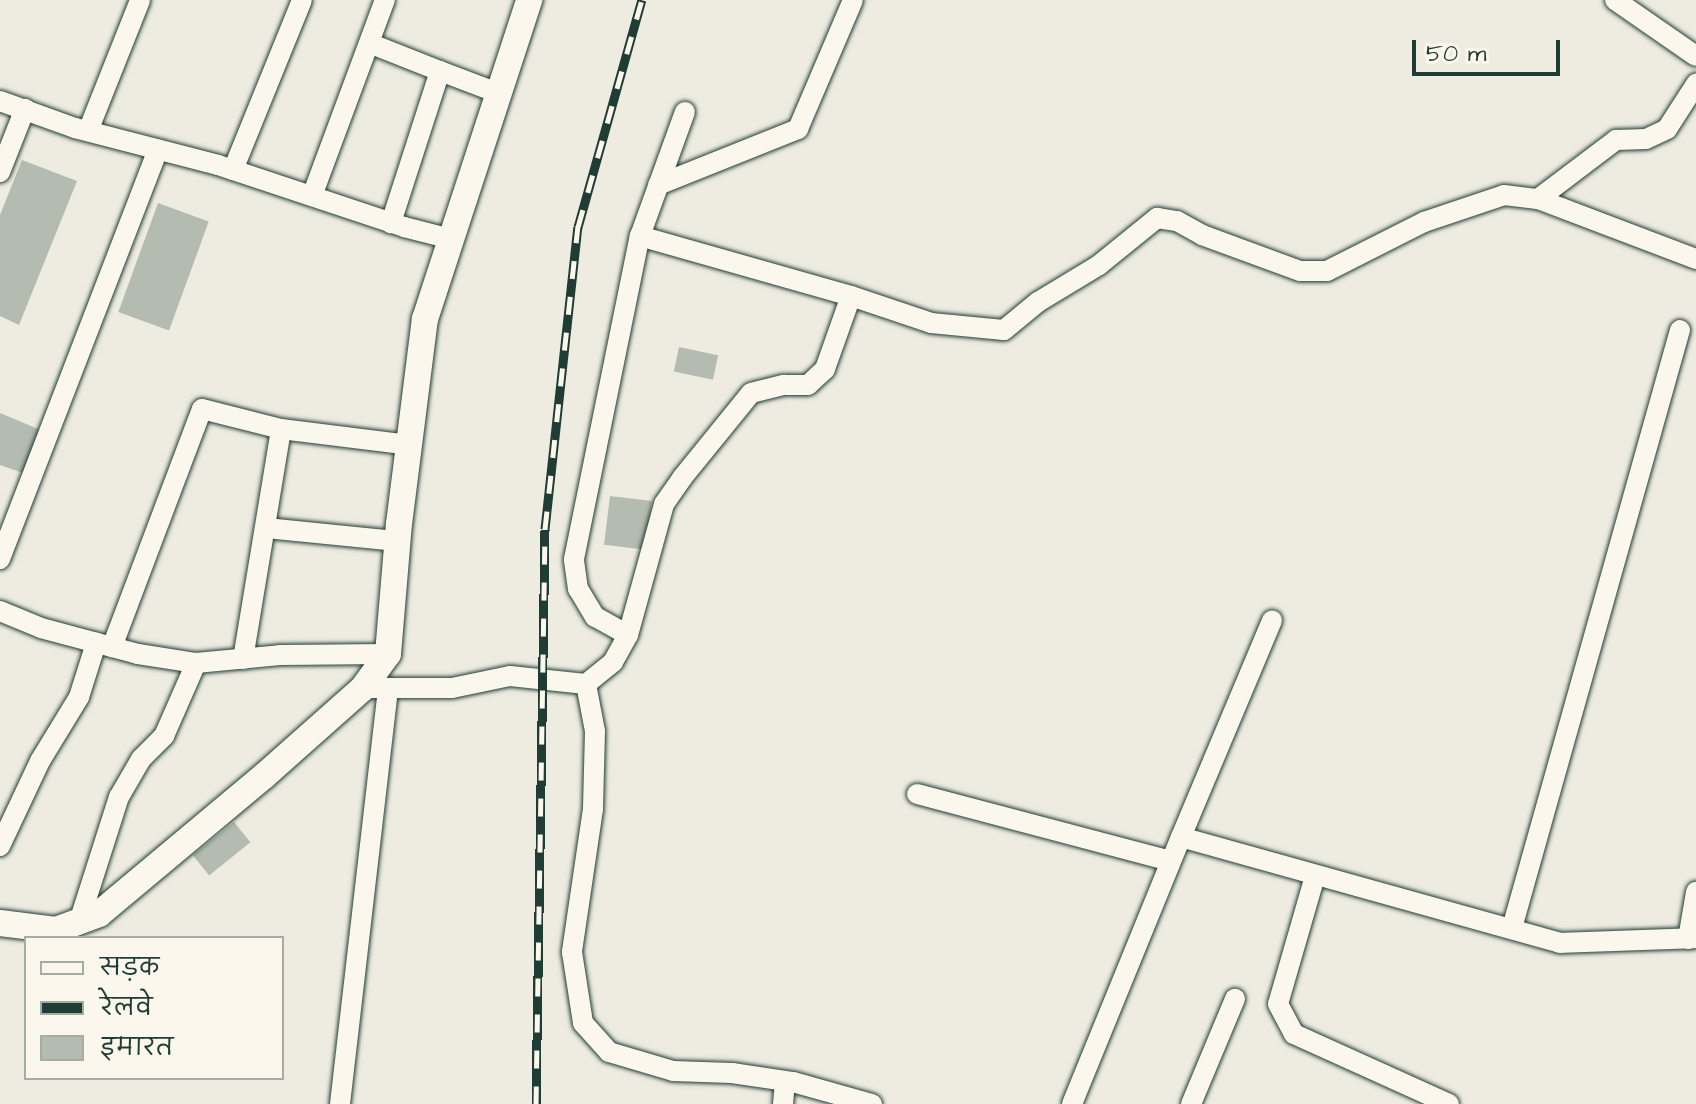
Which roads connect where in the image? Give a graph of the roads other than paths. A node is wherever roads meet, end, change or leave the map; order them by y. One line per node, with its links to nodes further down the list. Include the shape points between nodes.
1 (140, 0): 15 (street)
2 (302, 0): 17 (street)
3 (385, 0): 20 (street)
4 (529, 0): 10 (street)
5 (853, 0): 19 (street, via 798,129)
6 (1615, 0): 8 (street)
7 (379, 47): 9 (street)
8 (1696, 56)
9 (440, 71): 10 (street); 22 (street)
10 (498, 93): 24 (street)
11 (1693, 97): 21 (street, via 1667,129 1646,139 1616,140)
12 (0, 101): 13 (street)
13 (25, 109): 15 (street); 18 (street)
14 (685, 112): 19 (street)
15 (88, 131): 16 (street)
16 (158, 149): 17 (street); 32 (street)
17 (233, 170): 20 (street)
18 (0, 172)
19 (658, 185): 23 (street)
20 (312, 196): 22 (street)
21 (1538, 199): 25 (street); 26 (street, via 1504,195 1424,222 1327,271 1300,271 1177,221 1157,218 1004,330 931,323)
22 (391, 223): 24 (street)
23 (640, 236): 26 (street); 35 (street, via 574,559 578,589 595,617)
24 (451, 239): 29 (street, via 425,319)
25 (1696, 259)
26 (851, 296): 35 (street, via 825,369 808,385 751,393 664,504)
27 (1680, 330): 50 (street)
28 (281, 429): 29 (street); 30 (street); 36 (street, via 202,409)
29 (409, 445): 31 (street)
30 (266, 528): 31 (street); 38 (street)
31 (397, 541): 37 (street)
32 (0, 559)
33 (0, 611): 36 (street)
34 (1272, 620): 43 (street)
35 (628, 635): 40 (street, via 613,662)
36 (104, 645): 39 (street); 44 (street)
37 (388, 654): 38 (street); 41 (street)
38 (243, 659): 39 (street)
39 (196, 663): 48 (street, via 164,736 141,759 119,797)
40 (586, 684): 41 (street, via 510,676 452,688); 53 (street, via 595,731 593,809 572,952 583,1023 609,1052 673,1071)
41 (376, 688): 48 (street, via 99,914); 55 (street)
42 (917, 794): 45 (street)
43 (1181, 837): 45 (street); 46 (street)
44 (0, 846)
45 (1170, 861): 58 (street)
46 (1315, 876): 50 (street); 54 (street, via 1278,1004 1294,1034)
47 (1696, 892): 51 (street)
48 (79, 922): 49 (street, via 56,930)
49 (0, 923)
50 (1512, 928): 51 (street, via 1560,943)
51 (1692, 938)
52 (1235, 999): 59 (street)
53 (785, 1081): 56 (street); 57 (street)
54 (1446, 1103)
55 (340, 1104)
56 (783, 1104)
57 (872, 1104)
58 (1072, 1104)
59 (1191, 1104)

